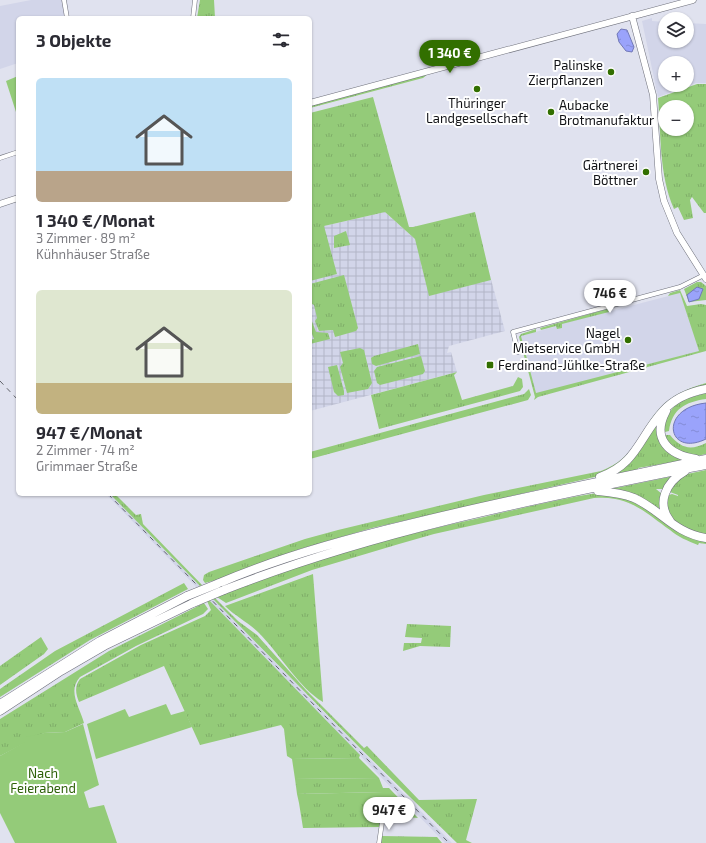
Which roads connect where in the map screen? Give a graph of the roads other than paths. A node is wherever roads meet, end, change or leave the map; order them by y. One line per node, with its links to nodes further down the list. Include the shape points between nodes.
1 (64, 0): 4 (street)
2 (195, 0): 5 (street)
3 (693, 0): 6 (street)
4 (67, 16)
5 (193, 16)
6 (632, 16): 7 (street); 12 (street, via 653,95 659,179 664,201 677,233)
7 (312, 102)
8 (16, 153): 9 (street)
9 (0, 158)
10 (16, 199): 11 (street)
11 (0, 204)
12 (705, 277): 13 (street, via 513,332)
13 (518, 352)
14 (706, 389): 15 (highway, via 682,397)
15 (668, 408): 16 (highway, via 661,425 665,443 678,455); 18 (highway, via 657,419 629,460)
16 (705, 461): 17 (highway); 18 (highway)
17 (689, 469): 18 (highway); 19 (highway, via 672,481 664,493 665,512)
18 (589, 487): 19 (highway, via 634,498); 21 (highway, bridge, via 388,535 283,567); 21 (highway, bridge, via 451,513 341,541 217,584)
19 (676, 528): 20 (highway)
20 (706, 538)
21 (190, 600): 22 (highway, via 100,641); 23 (highway, via 61,671)
22 (0, 704)
23 (0, 711)
24 (383, 816): 25 (street)
25 (379, 843)

